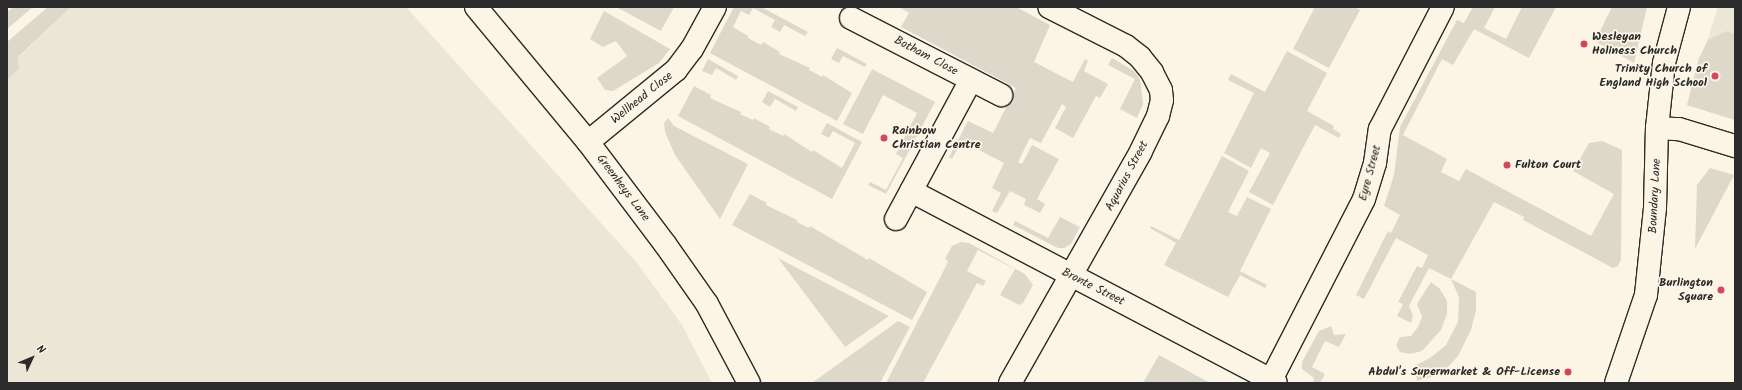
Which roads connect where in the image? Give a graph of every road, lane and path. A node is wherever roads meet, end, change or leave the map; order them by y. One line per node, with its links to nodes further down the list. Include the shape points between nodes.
1 (476, 7): 10 (street, Greenheys Lane)
2 (715, 7): 10 (street, Wellhead Close, via 692,49 676,70)
3 (1050, 7): 14 (street, Aquarius Street, via 1126,46 1152,72 1162,90 1158,116 1084,255)
4 (1443, 7): 15 (street, Eyre Street, via 1380,129 1375,163 1364,199)
5 (1679, 7): 9 (street, Boundary Lane, via 1664,63)
6 (851, 18): 7 (street, Botham Close)
7 (971, 80): 8 (street, Botham Close); 12 (street)
8 (1001, 95)
9 (1657, 128): 11 (street, via 1685,130); 18 (street, Boundary Lane, via 1656,208 1646,295)
10 (588, 142): 16 (street, Greenheys Lane, via 696,286)
11 (1735, 146)
12 (911, 191): 13 (street); 14 (street, Bronte Street)
13 (896, 220)
14 (1070, 275): 15 (street, Bronte Street); 17 (street, Aquarius Street)
15 (1274, 382)
16 (749, 383)
17 (1010, 383)
18 (1616, 383)

